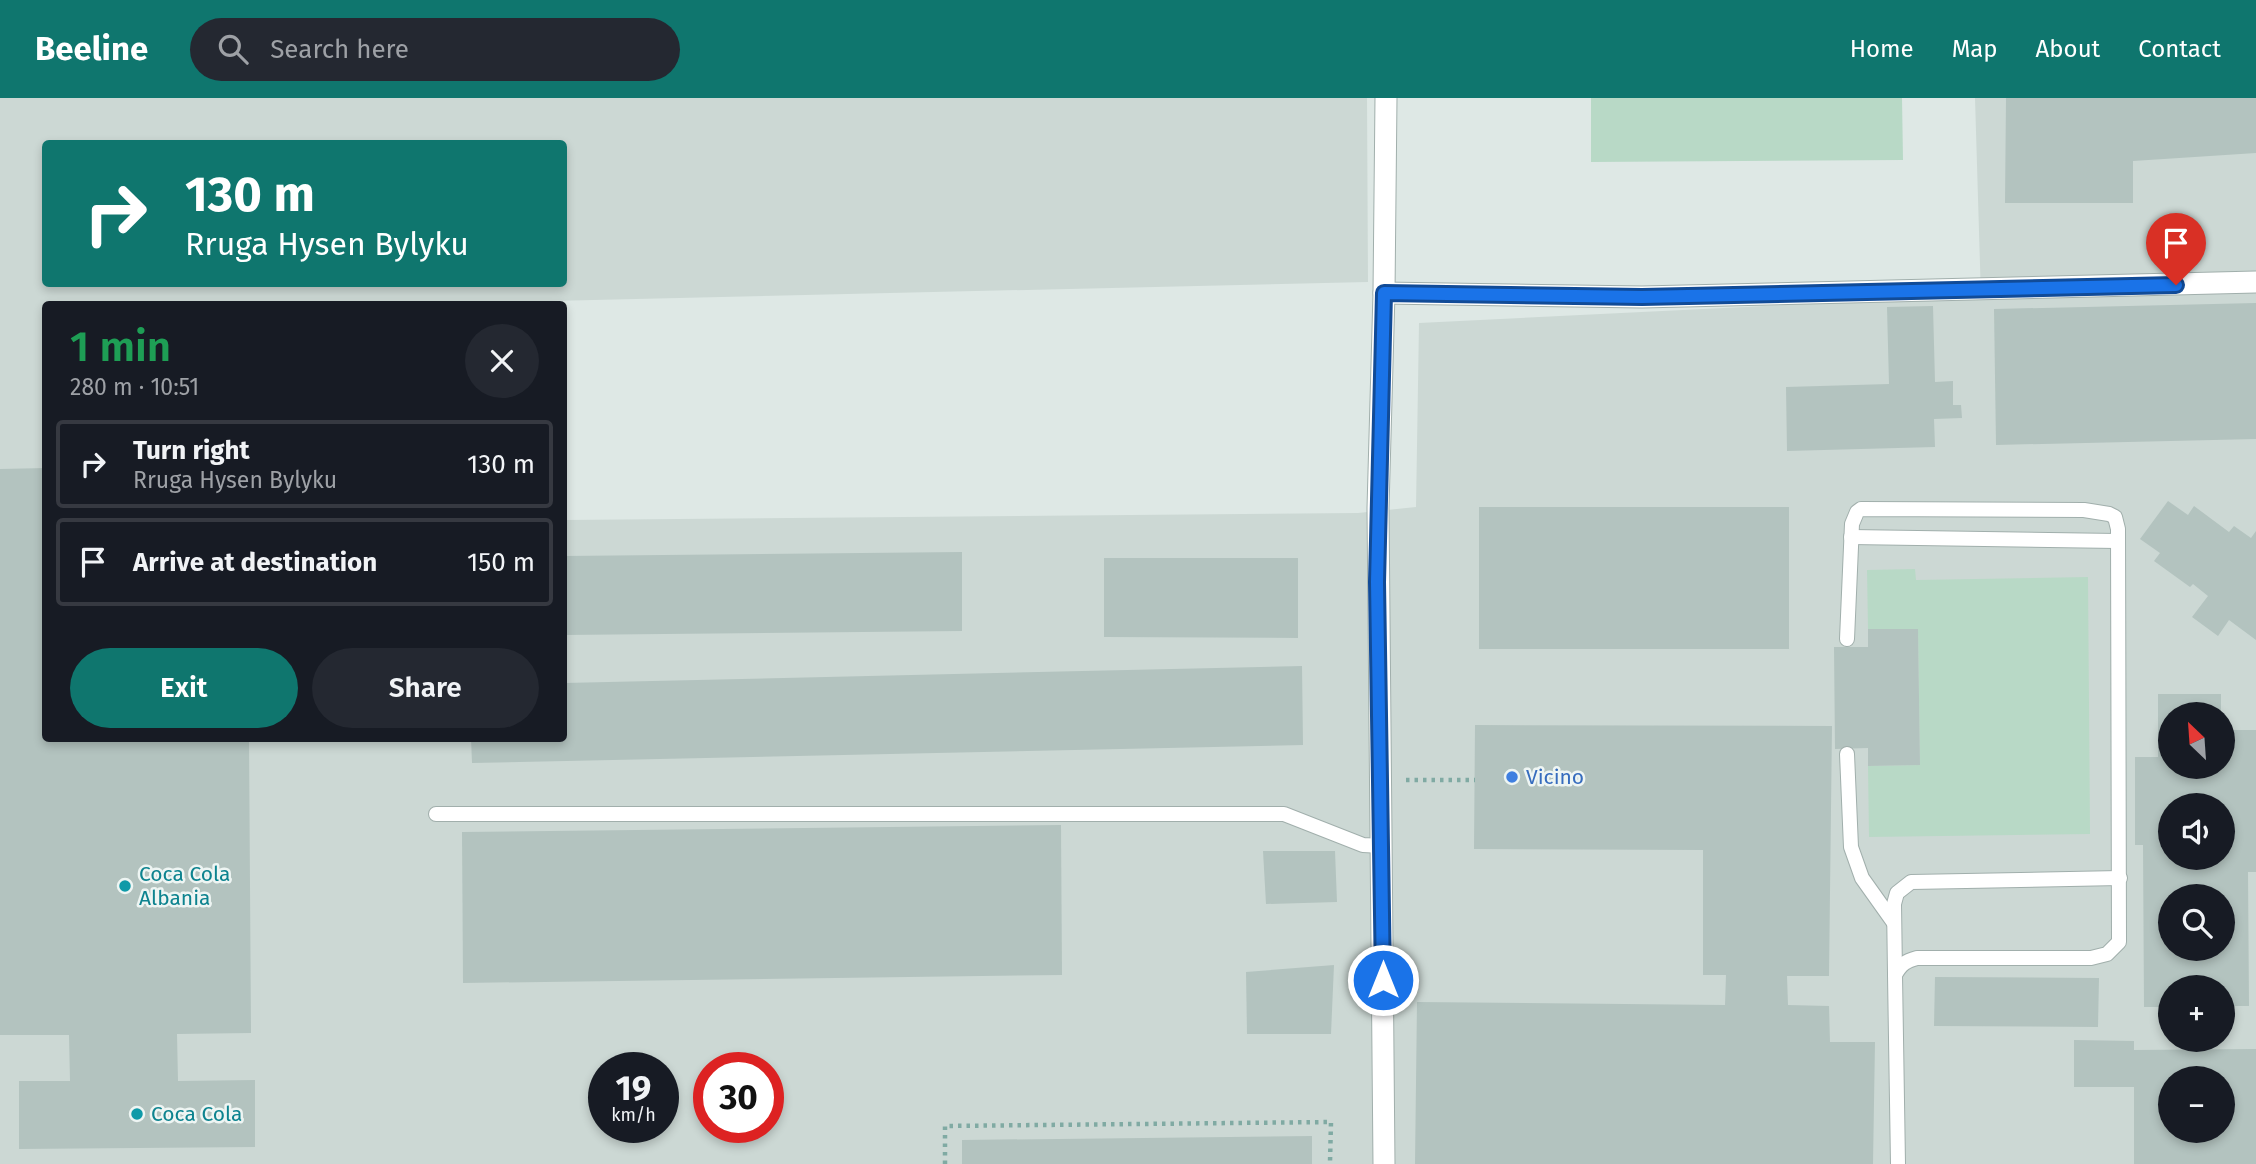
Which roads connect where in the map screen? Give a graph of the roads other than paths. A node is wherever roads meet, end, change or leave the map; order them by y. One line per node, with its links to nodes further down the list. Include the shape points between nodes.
1 (1386, 98): 3 (street)
2 (2256, 282): 3 (street, via 1642,297)
3 (1384, 293): 9 (street, via 1378,508)
4 (1851, 537): 5 (lane); 5 (lane, via 1853,518 1861,509 2084,510 2115,517); 6 (lane)
5 (2118, 541): 10 (lane)
6 (1847, 639)
7 (1847, 754): 11 (lane, via 1851,847 1862,878)
8 (436, 814): 9 (lane, via 1284,814 1363,845)
9 (1382, 846): 13 (street)
10 (2120, 878): 11 (lane, via 1911,882 1896,893); 12 (lane, via 2119,942 2101,957 1917,958 1900,966)
11 (1894, 923): 12 (lane)
12 (1895, 975): 14 (lane)
13 (1384, 1164)
14 (1898, 1164)

